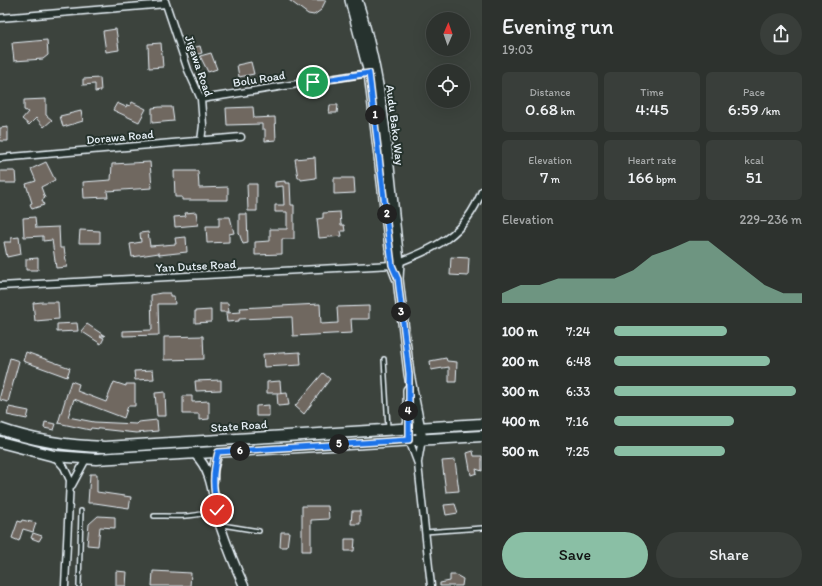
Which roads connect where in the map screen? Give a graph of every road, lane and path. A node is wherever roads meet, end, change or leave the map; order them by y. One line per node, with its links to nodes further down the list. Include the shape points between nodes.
1 (350, 0): 5 (main road, Audu Bako Way)
2 (357, 0): 11 (main road, Audu Bako Way, via 381,100)
3 (166, 2): 4 (street); 6 (street, Jigawa Road, via 188,70)
4 (0, 18)
5 (369, 73): 6 (street, Bolu Road); 11 (main road, Audu Bako Way)
6 (201, 99): 8 (street, Jigawa Road)
7 (241, 137): 8 (street, Dorawa Road)
8 (201, 141): 9 (street, Dorawa Road)
9 (0, 158)
10 (481, 196): 11 (street, Yan Dutse Road, via 467,222 456,232 434,248)
11 (396, 264): 12 (street, Yan Dutse Road); 14 (main road, Audu Bako Way)
12 (0, 286)
13 (384, 359): 19 (lane)
14 (409, 374): 16 (main road, Audu Bako Way); 17 (main road, Audu Bako Way)
15 (482, 424): 17 (main road, State Road)
16 (408, 428): 17 (main road, State Road); 19 (main road, State Road); 22 (main road, Audu Bako Way)
17 (420, 428): 21 (main road, Audu Bako Way)
18 (0, 429): 19 (main road, State Road, via 59,444 105,447)
19 (388, 429)
20 (482, 436): 21 (main road, State Road)
21 (422, 439): 22 (main road, State Road); 28 (street)
22 (409, 440): 24 (main road, State Road); 28 (street)
23 (0, 442): 26 (main road, State Road)
24 (218, 452): 25 (main road, State Road); 29 (street)
25 (195, 454): 27 (main road, State Road); 29 (street, via 206,467)
26 (54, 456): 27 (main road, State Road); 30 (street, via 68,474)
27 (86, 459): 30 (street, via 77,472)
28 (418, 464): 37 (street)
29 (212, 483): 31 (street)
30 (71, 488): 39 (street)
31 (217, 510): 33 (lane, via 184,517); 34 (street)
32 (81, 511): 40 (lane)
33 (154, 516)
34 (220, 525): 36 (lane); 38 (street)
35 (482, 528): 37 (lane)
36 (259, 531)
37 (425, 532): 41 (street)
38 (245, 585)
39 (65, 586)
40 (79, 586)
41 (431, 586)

